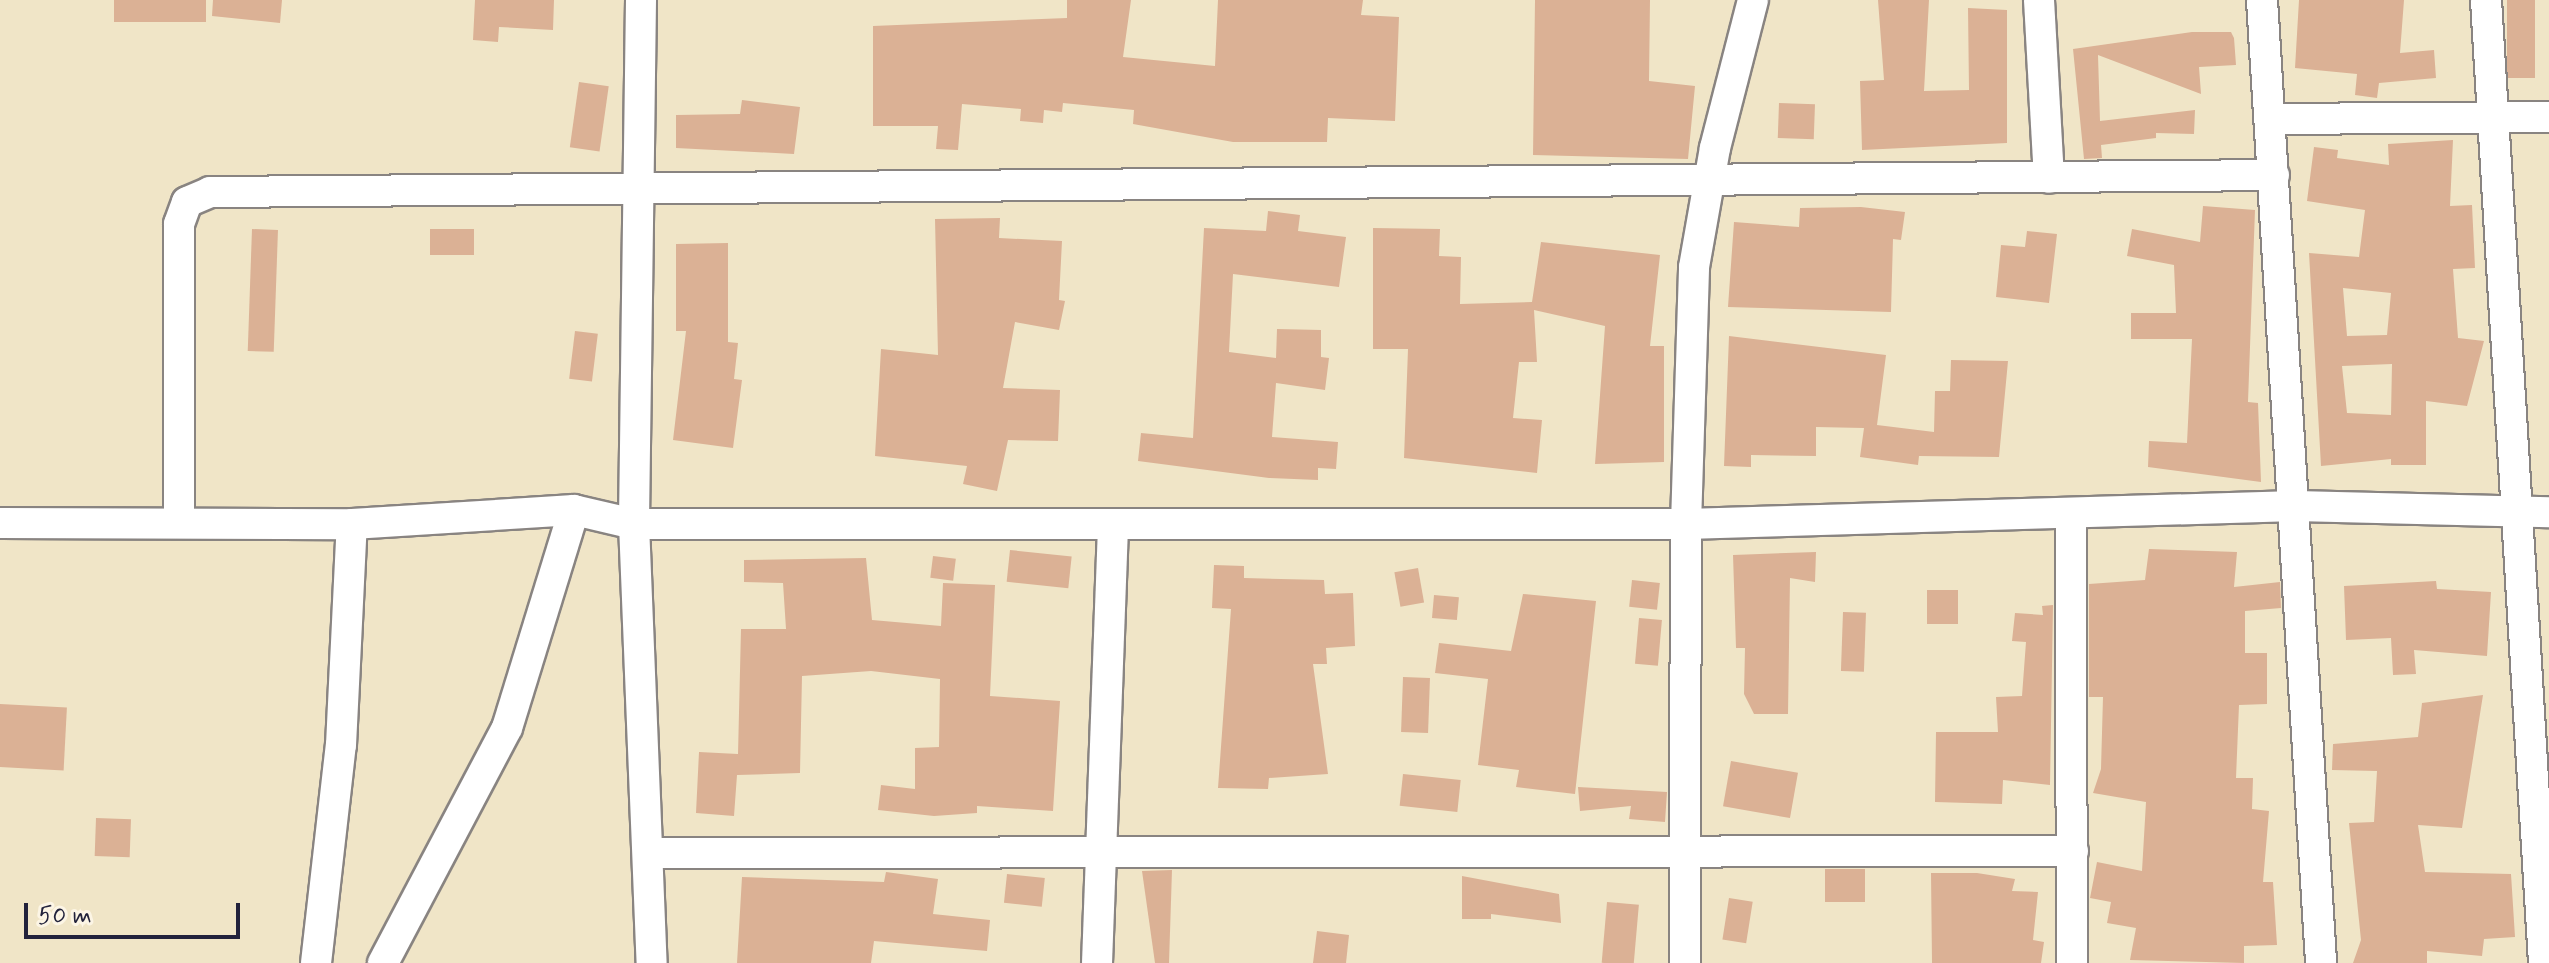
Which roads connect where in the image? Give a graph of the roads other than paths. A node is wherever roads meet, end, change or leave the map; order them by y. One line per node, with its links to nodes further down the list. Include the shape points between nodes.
1 (641, 0): 12 (street)
2 (1753, 0): 11 (street)
3 (2039, 0): 10 (street)
4 (2262, 0): 8 (street)
5 (2486, 0): 6 (street)
6 (2493, 117): 7 (street); 8 (street); 15 (street)
7 (2549, 117)
8 (2270, 119): 9 (street)
9 (2274, 175): 10 (street); 13 (street)
10 (2049, 178): 11 (street)
11 (1709, 183): 12 (street); 23 (street, via 1694,267)
12 (642, 189): 19 (street, via 210,192 187,202 179,224); 21 (street)
13 (2296, 506): 15 (street); 17 (street); 34 (street)
14 (574, 510): 20 (street); 21 (street); 29 (street, via 507,728)
15 (2517, 510): 16 (street); 35 (street)
16 (2549, 512)
17 (2071, 515): 23 (street); 26 (street)
18 (0, 523): 19 (street)
19 (179, 523): 20 (street)
20 (352, 524): 28 (street, via 341,745)
21 (634, 524): 22 (street); 27 (street)
22 (1113, 524): 23 (street); 25 (street)
23 (1686, 524): 24 (street)
24 (1685, 849): 25 (street); 26 (street); 32 (street)
25 (1100, 851): 27 (street); 31 (street)
26 (2073, 851): 33 (street)
27 (648, 853): 30 (street)
28 (316, 963)
29 (383, 963)
30 (652, 963)
31 (1097, 963)
32 (1685, 963)
33 (2072, 963)
34 (2321, 963)
35 (2544, 963)

